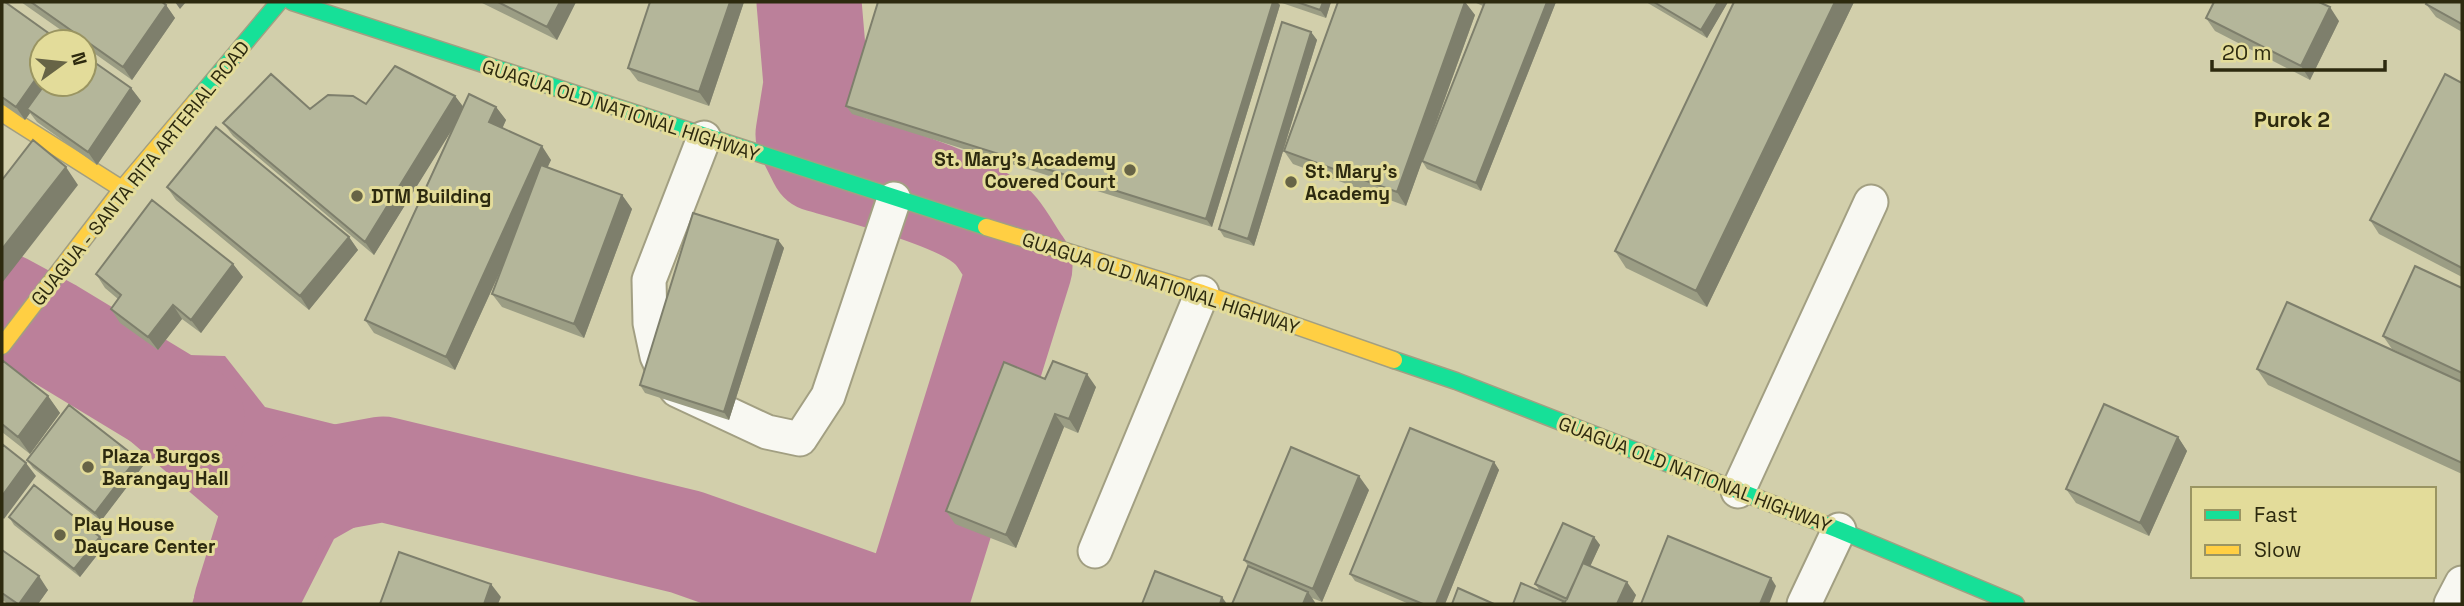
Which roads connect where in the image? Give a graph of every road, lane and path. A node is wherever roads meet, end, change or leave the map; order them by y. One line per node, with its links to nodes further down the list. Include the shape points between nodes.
1 (279, 2): 5 (main road, GUAGUA - SANTA RITA ARTERIAL ROAD)
2 (292, 2): 4 (main road, GUAGUA OLD NATIONAL HIGHWAY)
3 (2, 113): 5 (main road)
4 (704, 138): 7 (main road, GUAGUA OLD NATIONAL HIGHWAY); 7 (lane, via 649,280 650,323 657,356 677,390 767,432 800,439 828,397)
5 (121, 190): 9 (main road, GUAGUA - SANTA RITA ARTERIAL ROAD)
6 (1871, 202): 10 (lane)
7 (910, 204): 8 (main road, GUAGUA OLD NATIONAL HIGHWAY)
8 (1202, 293): 10 (main road, GUAGUA OLD NATIONAL HIGHWAY, via 1456,381); 12 (lane)
9 (2, 345)
10 (1738, 491): 11 (main road, GUAGUA OLD NATIONAL HIGHWAY)
11 (1839, 530): 14 (lane); 15 (main road, GUAGUA OLD NATIONAL HIGHWAY)
12 (1095, 551)
13 (2462, 583): 16 (lane)
14 (1804, 604)
15 (2016, 604)
16 (2452, 604)

